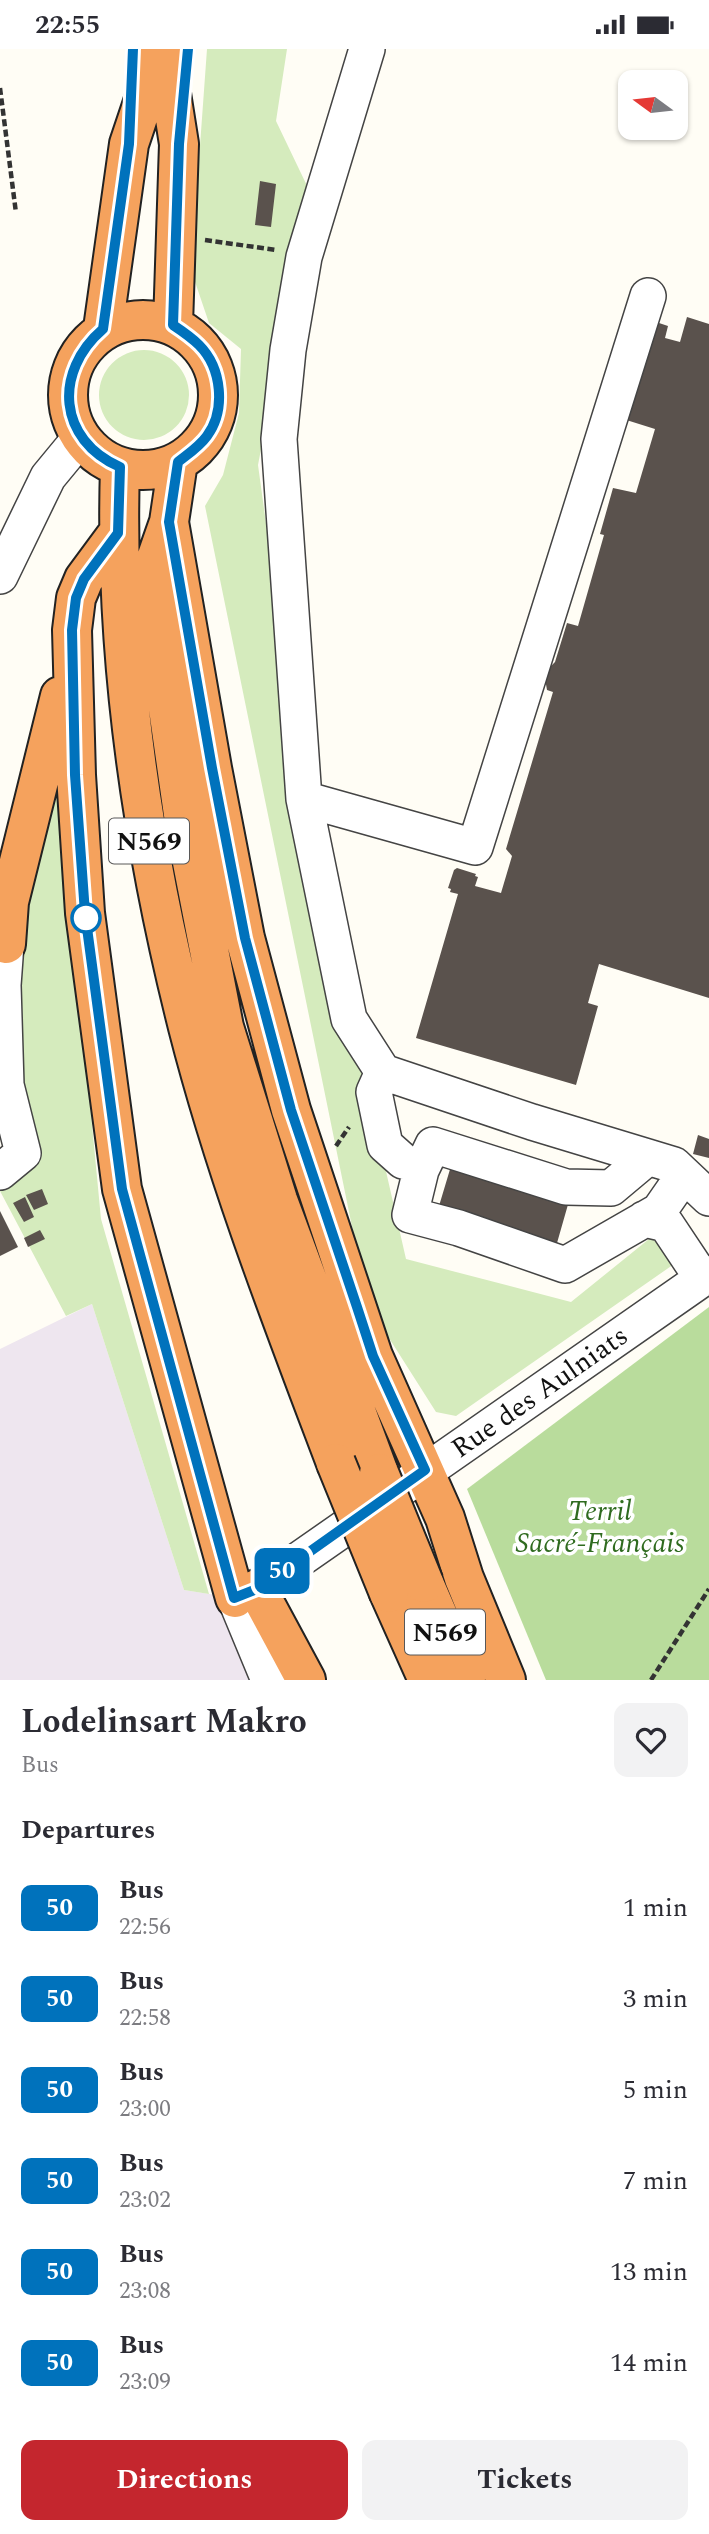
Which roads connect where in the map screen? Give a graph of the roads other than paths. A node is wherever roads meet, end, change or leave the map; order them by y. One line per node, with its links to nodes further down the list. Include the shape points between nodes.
1 (133, 49): 5 (highway)
2 (162, 49): 5 (highway); 6 (highway)
3 (188, 49): 6 (highway)
4 (367, 49): 19 (street, via 304,257 279,439)
5 (129, 144): 9 (highway)
6 (179, 144): 8 (highway)
7 (648, 296): 19 (street, via 475,847)
8 (173, 325): 9 (highway, via 127,320); 11 (highway, via 201,346 214,365 219,399 208,435)
9 (103, 329): 10 (highway, via 87,342 71,375 70,408)
10 (81, 437): 12 (highway, via 104,460); 15 (street, via 48,477)
11 (178, 462): 12 (highway, via 161,469); 13 (highway)
12 (120, 467): 14 (highway)
13 (169, 522): 29 (highway, via 245,938 291,1110 373,1356); 30 (highway, N569, bridge, via 155,562 158,638 184,821 224,1027 278,1200 379,1473)
14 (118, 533): 16 (highway, via 84,579 76,598); 30 (highway, N569, bridge, via 133,732 150,851 185,1016 221,1143 336,1463)
15 (0, 576)
16 (72, 650): 17 (highway); 18 (highway)
17 (75, 767): 18 (highway, via 65,760 53,762); 31 (highway, via 85,913 122,1189)
18 (40, 779): 20 (highway, via 9,902)
19 (304, 799): 21 (street, via 349,1019)
20 (6, 944): 24 (street, via 6,1085 23,1153)
21 (378, 1082): 22 (street, via 384,1145); 23 (street, via 502,1112)
22 (418, 1153): 23 (street, via 566,1187 611,1188); 27 (street, via 396,1203 410,1215 565,1265)
23 (648, 1157): 25 (street, via 674,1165)
24 (0, 1172)
25 (684, 1175): 26 (street); 27 (street, via 659,1211)
26 (709, 1198)
27 (644, 1219): 28 (street, via 666,1224)
28 (705, 1276): 29 (street, Rue des Aulniats)
29 (425, 1470): 31 (street, Rue des Aulniats); 36 (highway)
30 (406, 1588): 34 (highway, N569); 35 (highway, N569)
31 (246, 1593): 32 (street); 33 (highway)
32 (269, 1680)
33 (306, 1680)
34 (428, 1680)
35 (467, 1680)
36 (506, 1680)

